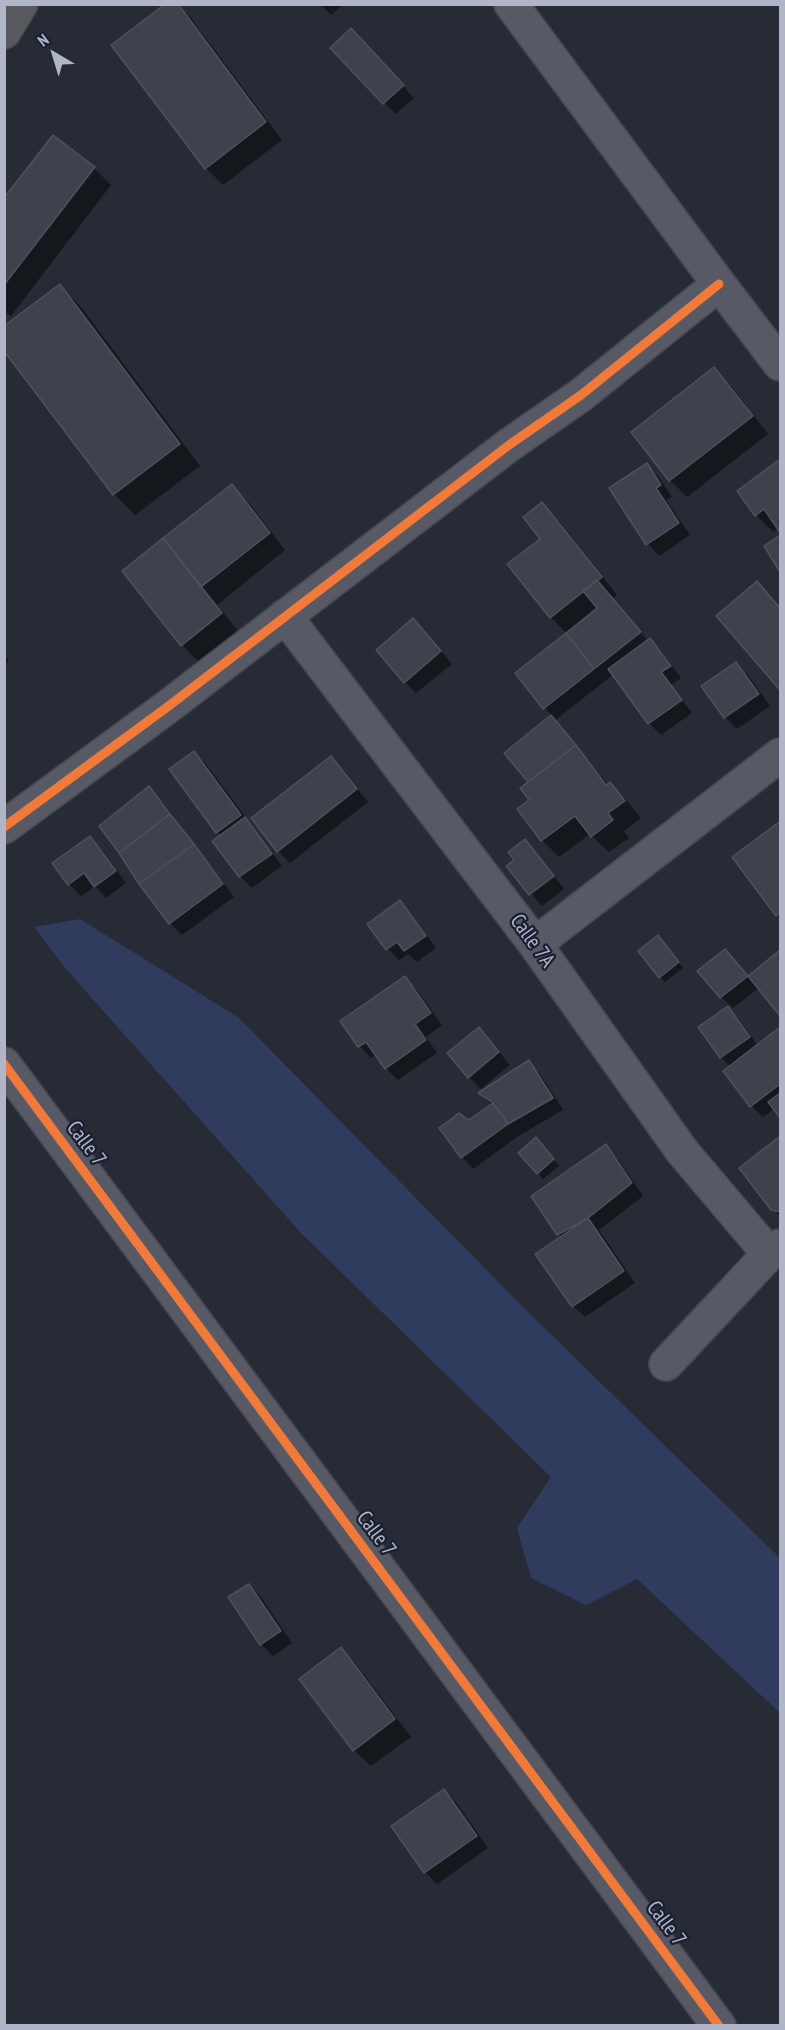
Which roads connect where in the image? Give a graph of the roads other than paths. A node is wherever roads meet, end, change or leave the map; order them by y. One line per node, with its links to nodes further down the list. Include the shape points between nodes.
1 (21, 4): 3 (highway)
2 (511, 4): 4 (street)
3 (4, 32)
4 (719, 285): 5 (street); 6 (street, via 580,395)
5 (780, 364)
6 (285, 616): 8 (street); 9 (street, Calle 7A)
7 (780, 755): 9 (street)
8 (4, 827)
9 (535, 944): 11 (street, Calle 7A, via 682,1151)
10 (4, 1064): 13 (street, Calle 7)
11 (775, 1250): 12 (street)
12 (666, 1364)
13 (719, 2025)

